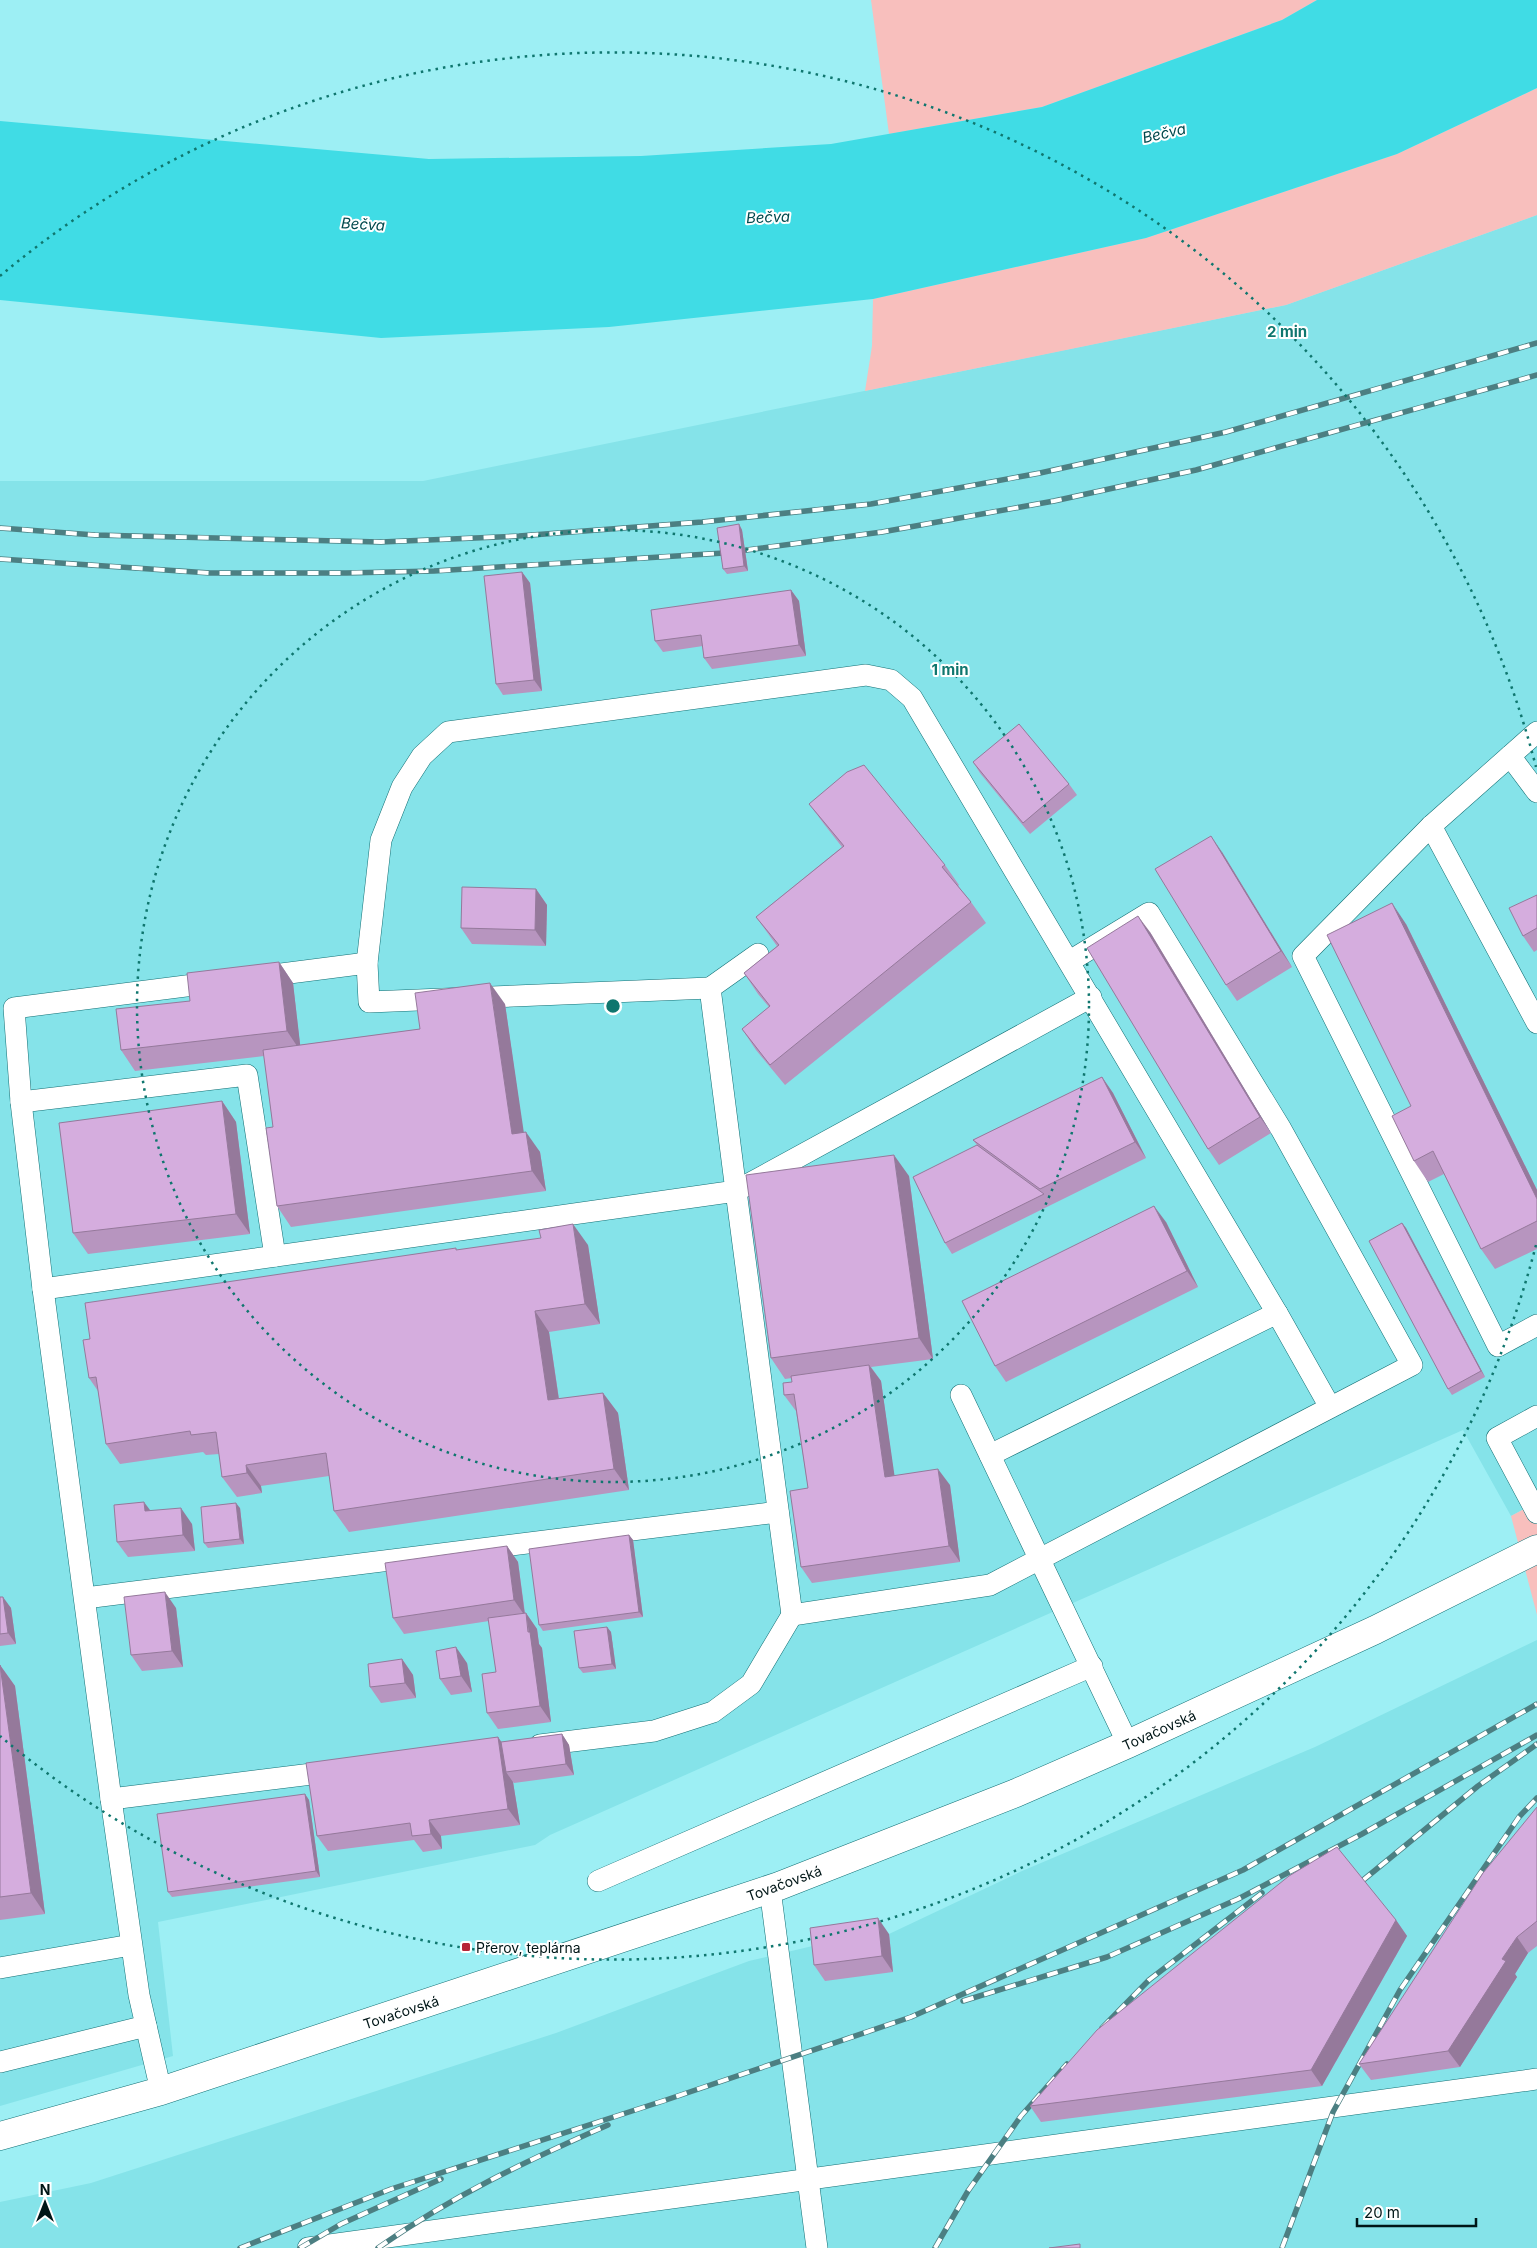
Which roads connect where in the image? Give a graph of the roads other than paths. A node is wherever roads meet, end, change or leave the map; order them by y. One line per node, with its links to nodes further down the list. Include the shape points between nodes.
1 (1537, 732): 2 (lane)
2 (1510, 756): 3 (lane); 4 (lane)
3 (1537, 792)
4 (1431, 826): 10 (lane); 17 (lane, via 1303,956 1489,1351)
5 (758, 954): 8 (lane)
6 (1070, 962): 7 (lane, via 912,698 890,680 866,675 448,732 422,756 402,787 381,840); 9 (lane); 19 (lane, via 1149,913 1281,1129 1412,1365)
7 (367, 963): 8 (lane, via 369,1002); 11 (lane, via 14,1008)
8 (710, 988): 13 (lane)
9 (1091, 997): 13 (lane); 16 (lane)
10 (1535, 1015)
11 (8, 1036): 12 (lane)
12 (20, 1102): 14 (lane, via 247,1075); 15 (lane)
13 (736, 1191): 14 (lane); 22 (lane)
14 (275, 1256): 15 (lane)
15 (42, 1289): 26 (lane)
16 (1277, 1313): 19 (lane); 21 (lane)
17 (1537, 1325)
18 (961, 1394): 21 (lane)
19 (1330, 1407): 25 (lane)
20 (1537, 1416): 23 (lane, via 1497,1438)
21 (990, 1456): 25 (lane)
22 (778, 1512): 26 (lane); 27 (lane)
23 (1537, 1513)
24 (1537, 1549): 29 (main road, Tovačovská, via 1375,1630)
25 (1040, 1558): 27 (lane, via 990,1585); 28 (lane)
26 (85, 1598): 32 (lane)
27 (792, 1615): 30 (lane, via 752,1684 714,1712 654,1731)
28 (1092, 1666): 29 (lane); 33 (lane)
29 (1128, 1744): 34 (main road, Tovačovská, via 998,1800)
30 (516, 1748)
31 (358, 1768): 32 (lane)
32 (111, 1799): 35 (lane)
33 (598, 1881)
34 (770, 1889): 40 (main road, Tovačovská); 42 (lane)
35 (131, 1945): 36 (lane); 37 (lane)
36 (0, 1968)
37 (146, 2026): 38 (lane); 40 (lane)
38 (0, 2062)
39 (1537, 2079): 42 (lane)
40 (161, 2090): 41 (main road, Tovačovská)
41 (0, 2136)
42 (808, 2179): 43 (lane); 44 (lane)
43 (308, 2248)
44 (817, 2248)

